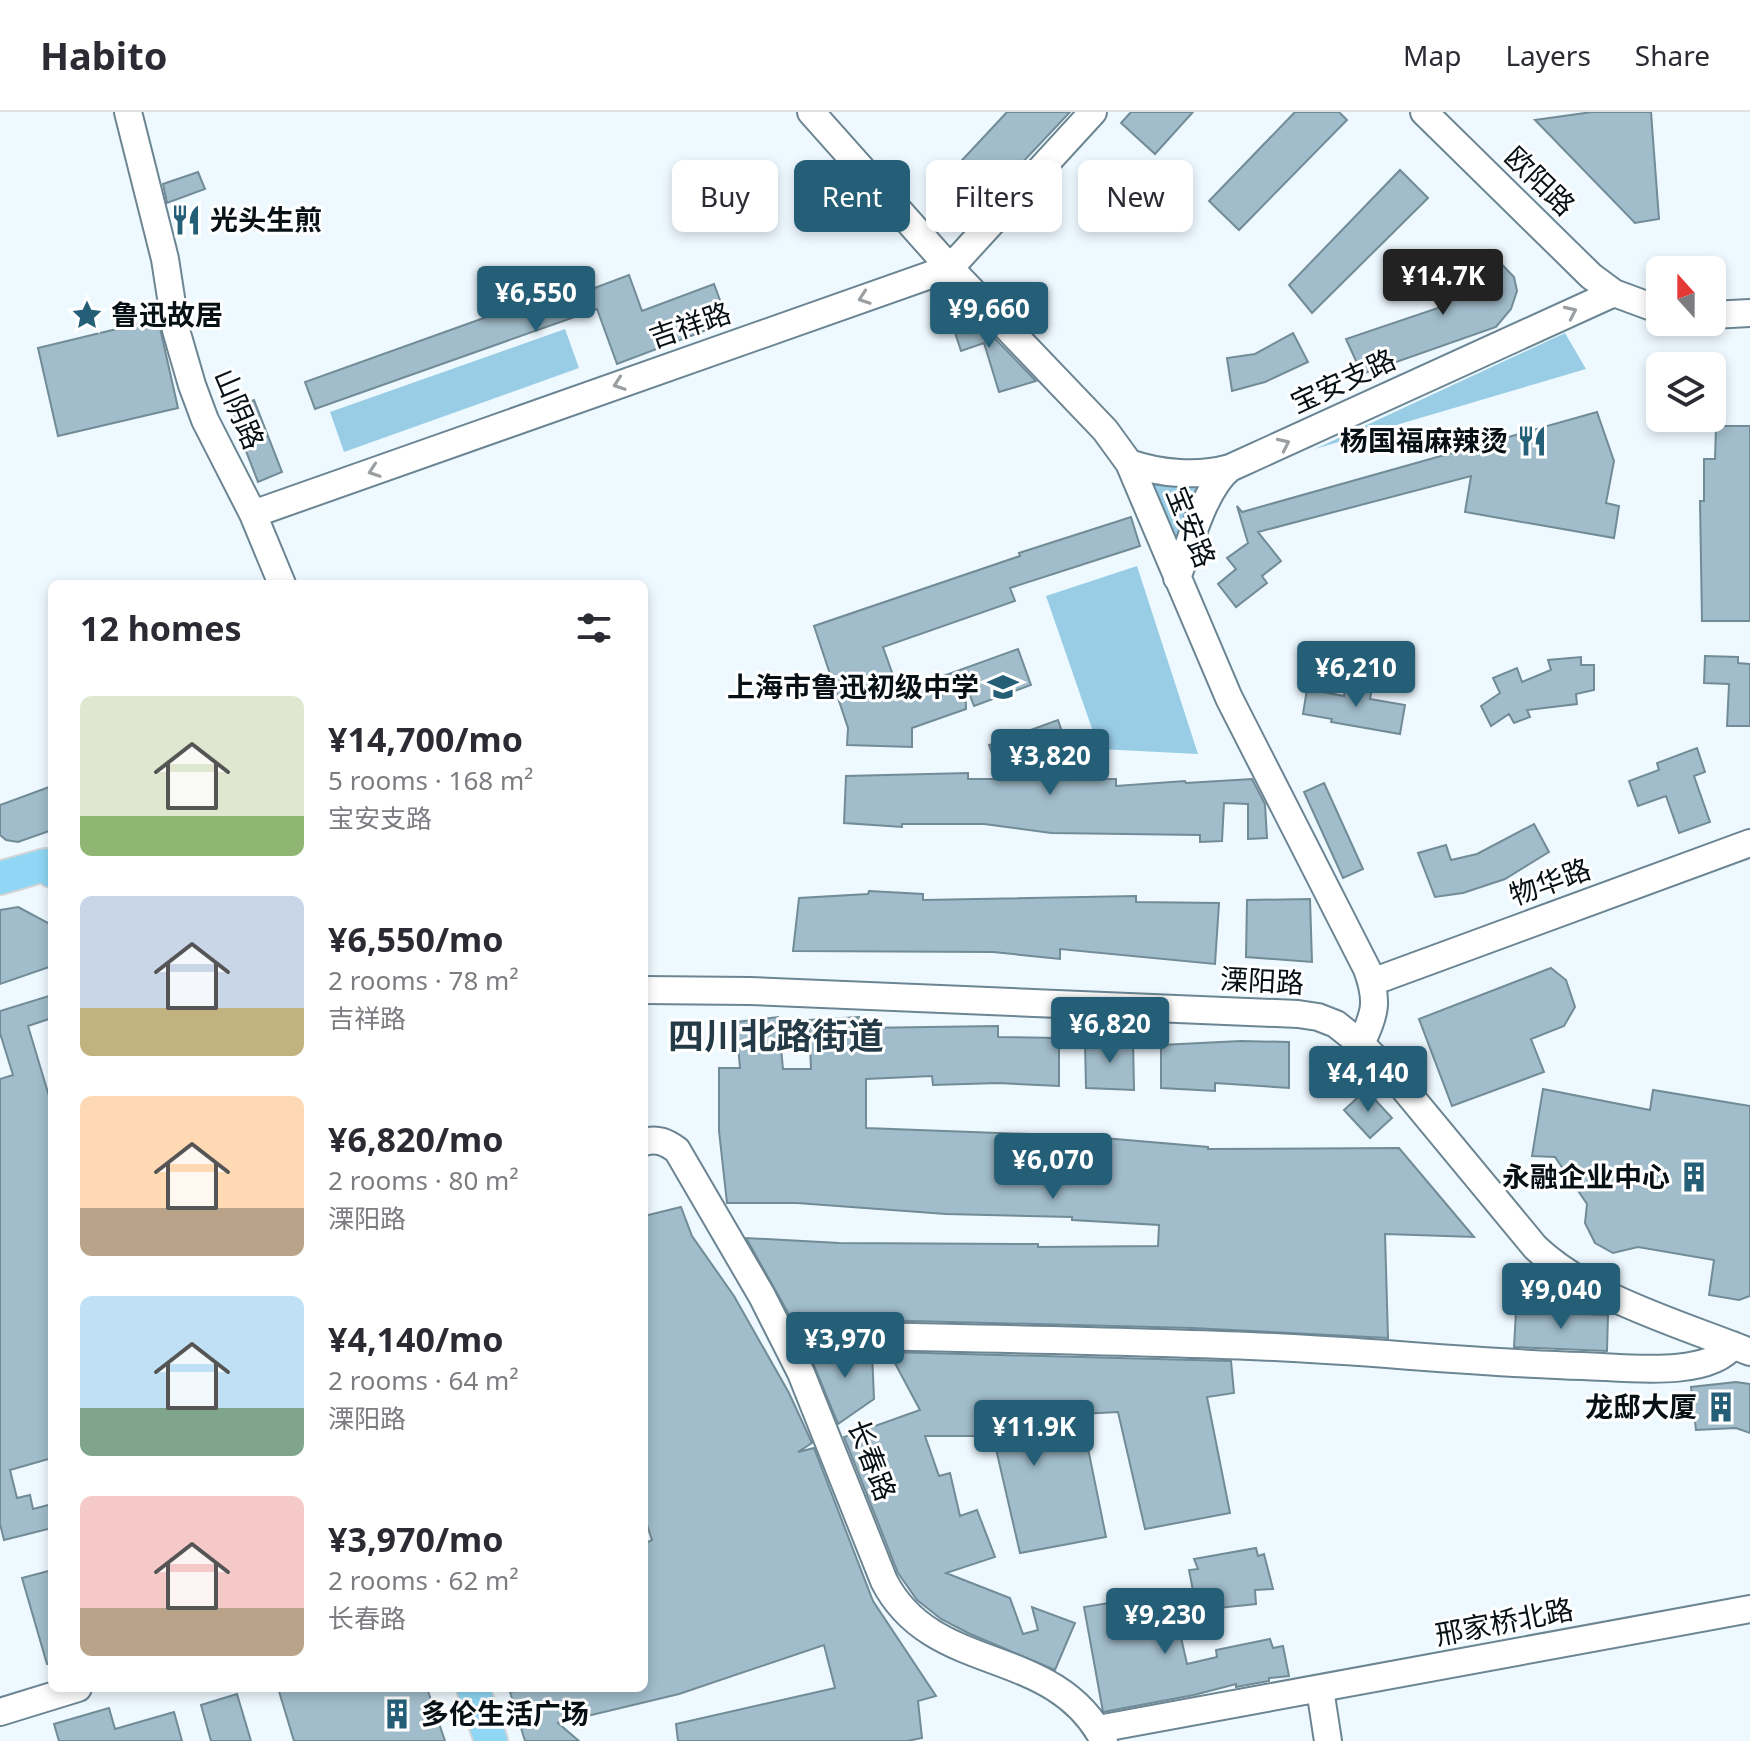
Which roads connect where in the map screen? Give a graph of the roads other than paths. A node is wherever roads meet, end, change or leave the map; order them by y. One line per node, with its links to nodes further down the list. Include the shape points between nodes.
1 (128, 112): 12 (street, 山阴路, via 192,385)
2 (811, 112): 5 (street, 宝安路)
3 (1093, 112): 5 (street, 吉祥路)
4 (1424, 112): 6 (street, 欧阳路)
5 (950, 268): 10 (street, 宝安路, via 1105,430); 12 (street, 吉祥路, one-way to 12)
6 (1614, 293): 7 (street, 欧阳路); 11 (street, 宝安支路, one-way to 6)
7 (1646, 305)
8 (1750, 313): 9 (street)
9 (1726, 314)
10 (1129, 463): 11 (street, 宝安支路, via 1157,471); 13 (street, 宝安路)
11 (1230, 468): 13 (street, via 1212,490)
12 (253, 514): 14 (street, 山阴路)
13 (1177, 578): 18 (street, 宝安路, via 1235,710)
14 (280, 580)
15 (1750, 843): 18 (street, 物华路)
16 (48, 866): 17 (main road)
17 (0, 878)
18 (1372, 982): 20 (street, 宝安路, via 1375,1008)
19 (648, 990): 20 (street, 溧阳路, via 1298,1014 1336,1024)
20 (1361, 1044): 23 (street, 溧阳路, via 1548,1259 1606,1294)
21 (648, 1135): 22 (street, 长春路, via 677,1150)
22 (782, 1334): 23 (street, via 1249,1346 1622,1367 1695,1367); 29 (street, 长春路, via 817,1408 884,1581 900,1606 939,1638 1026,1671 1064,1692)
23 (1742, 1348)
24 (1750, 1609): 25 (street, 邢家桥北路)
25 (1320, 1689): 29 (street, 邢家桥北路); 31 (street)
26 (65, 1692): 28 (street)
27 (474, 1692): 30 (main road)
28 (0, 1712)
29 (1101, 1735)
30 (491, 1741)
31 (1328, 1741)

